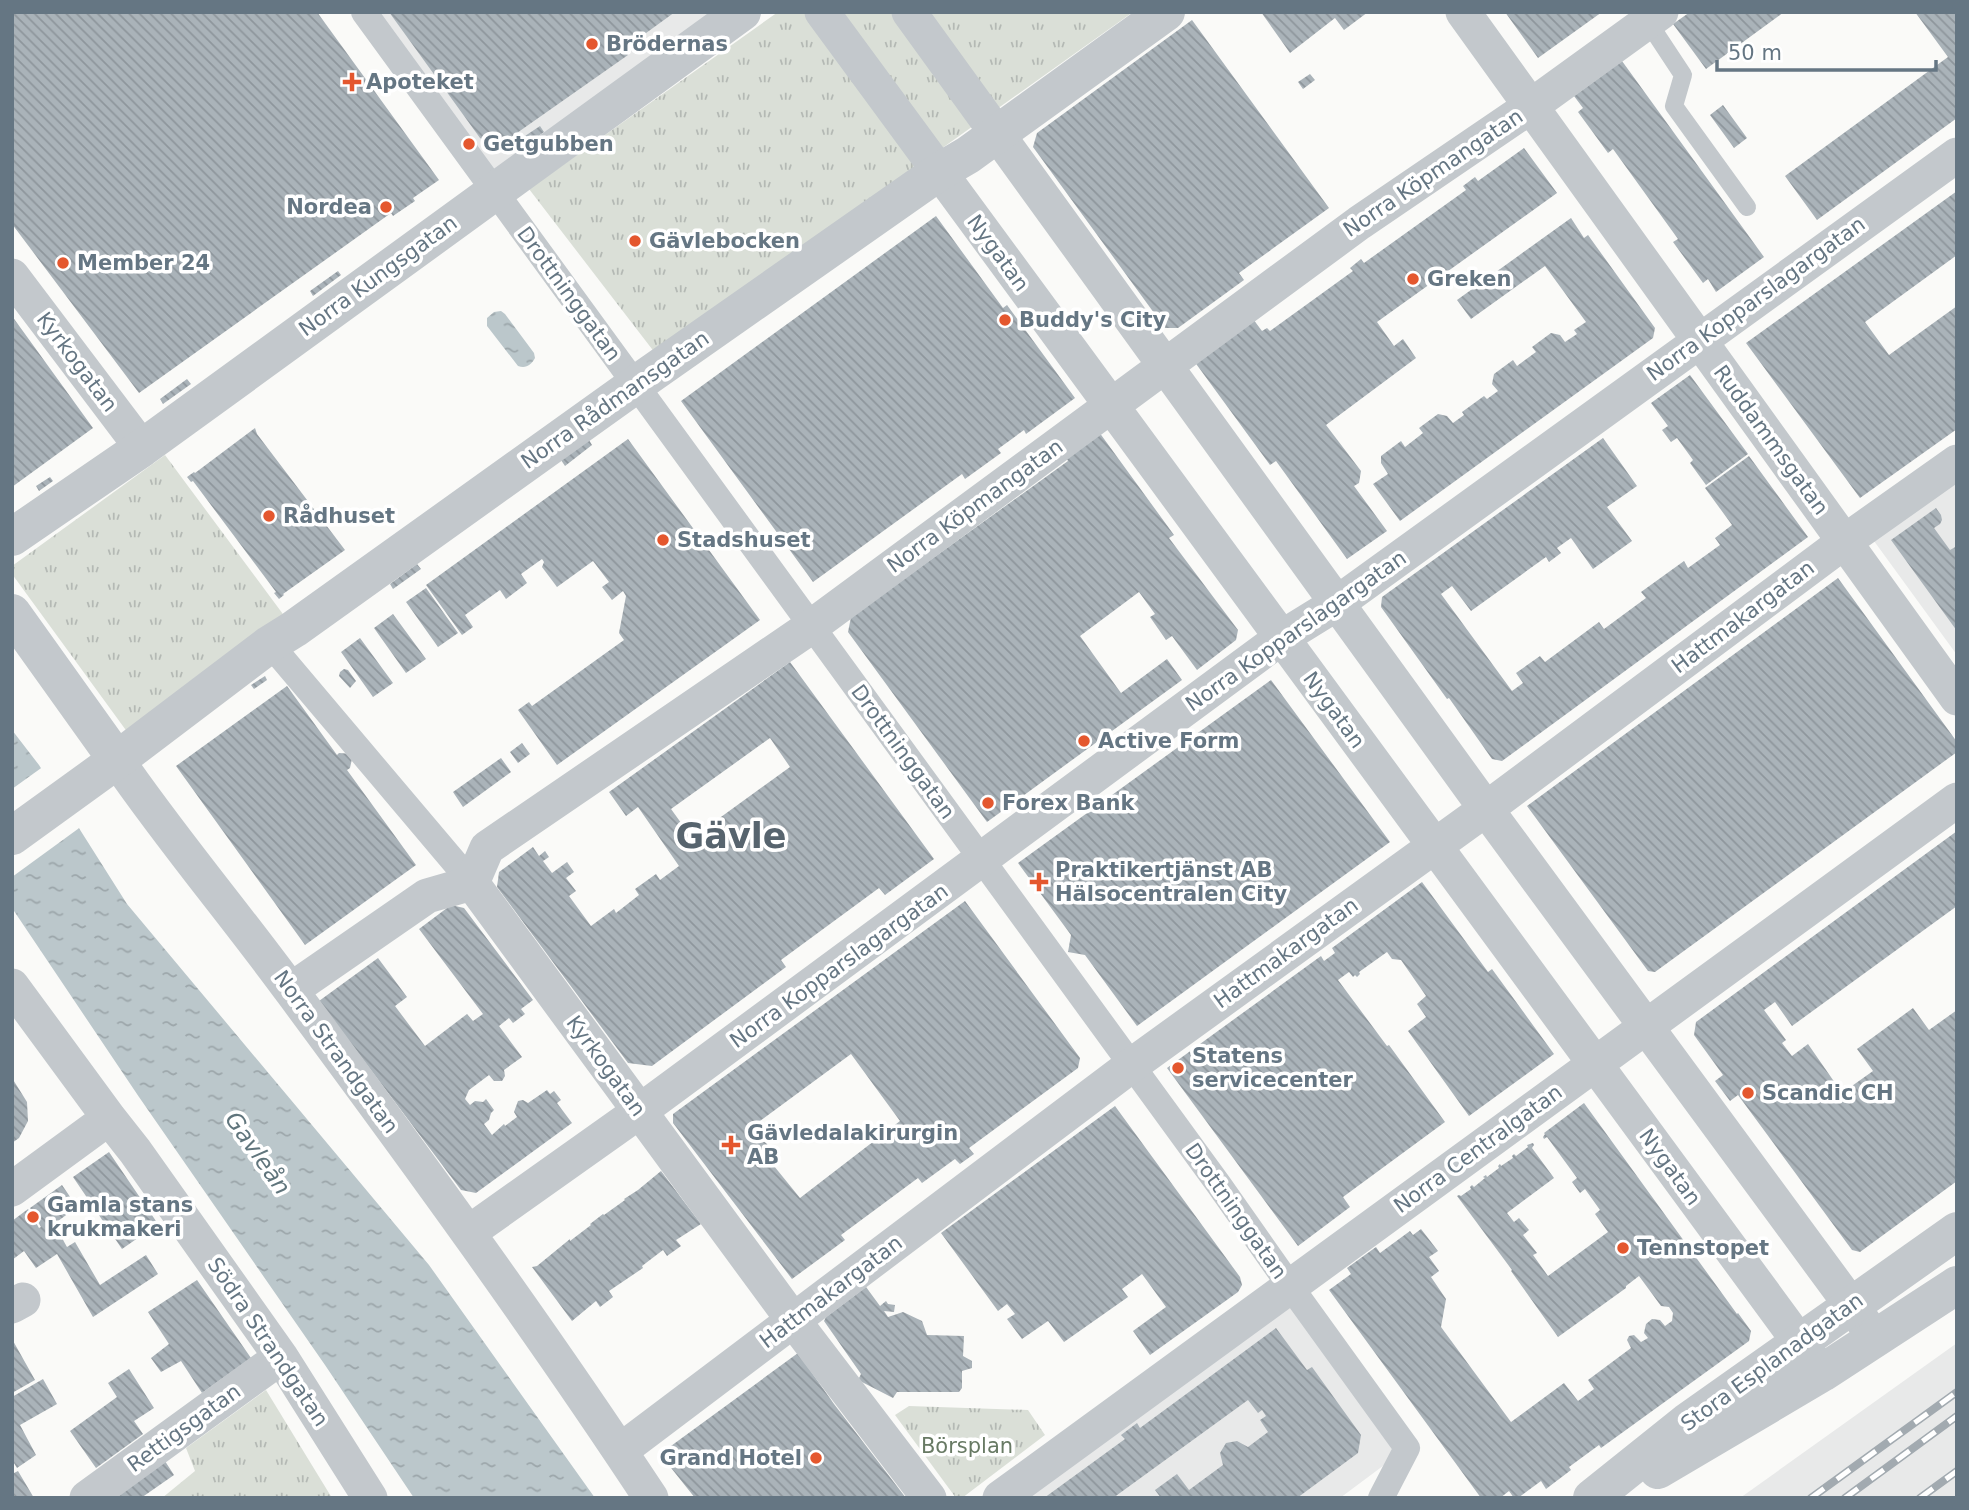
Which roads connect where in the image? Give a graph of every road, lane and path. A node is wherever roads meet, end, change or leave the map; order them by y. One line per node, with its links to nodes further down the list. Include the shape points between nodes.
1 (364, 12): 12 (street, Drottninggatan)
2 (742, 12): 12 (street, Norra Kungsgatan)
3 (822, 12): 11 (street, Nygatan)
4 (909, 12): 9 (street)
5 (1166, 12): 9 (street, Norra Rådmansgatan)
6 (1463, 12): 8 (street, Ruddammsgatan)
7 (1655, 17): 8 (street, Norra Köpmangatan); 13 (lane, via 1684,75 1675,106)
8 (1531, 107): 15 (street, Ruddammsgatan); 16 (street, Norra Köpmangatan, via 1359,223)
9 (997, 134): 11 (street, Norra Rådmansgatan); 16 (street)
10 (1957, 155): 15 (street, Norra Kopparslagargatan)
11 (939, 172): 17 (street, Norra Rådmansgatan); 18 (street, Nygatan)
12 (495, 192): 17 (street, Drottninggatan); 19 (street, Norra Kungsgatan)
13 (1747, 207)
14 (12, 276): 19 (street, Kyrkogatan)
15 (1699, 340): 22 (street, Ruddammsgatan); 23 (street, Norra Kopparslagargatan)
16 (1165, 366): 18 (street, Norra Köpmangatan); 23 (street)
17 (635, 385): 25 (street, Drottninggatan); 27 (street, Norra Rådmansgatan)
18 (1111, 406): 25 (street, Norra Köpmangatan); 26 (street, Nygatan)
19 (142, 448): 21 (street, Norra Kungsgatan)
20 (1957, 462): 22 (street, Hattmakargatan)
21 (12, 537)
22 (1844, 542): 28 (street, Ruddammsgatan); 31 (street, Hattmakargatan)
23 (1336, 604): 26 (street, Norra Kopparslagargatan); 31 (street)
24 (12, 613): 29 (street, Norra Strandgatan)
25 (812, 626): 34 (street, Drottninggatan); 35 (street, Norra Köpmangatan, via 487,848)
26 (1281, 639): 33 (street, Nygatan); 34 (street, Norra Kopparslagargatan)
27 (270, 644): 29 (street, Norra Rådmansgatan); 35 (street, Kyrkogatan)
28 (1957, 698)
29 (117, 760): 32 (street, Norra Rådmansgatan); 37 (street, Norra Strandgatan)
30 (1957, 800): 38 (street, Norra Centralgatan)
31 (1486, 809): 33 (street, Hattmakargatan); 38 (street)
32 (12, 835)
33 (1434, 846): 39 (street, Nygatan); 40 (street, Hattmakargatan)
34 (982, 860): 40 (street, Drottninggatan); 41 (street, Norra Kopparslagargatan)
35 (472, 883): 37 (street, via 428,896); 41 (street, Kyrkogatan)
36 (12, 986): 42 (street, Södra Strandgatan)
37 (291, 990): 45 (street, Norra Strandgatan)
38 (1646, 1027): 39 (street, Norra Centralgatan); 48 (street)
39 (1595, 1064): 47 (street, Norra Centralgatan); 51 (street, Nygatan)
40 (1132, 1065): 47 (street, Drottninggatan); 49 (street, Hattmakargatan)
41 (640, 1111): 45 (street, Norra Kopparslagargatan); 49 (street, Kyrkogatan)
42 (109, 1118): 43 (street); 52 (street, Södra Strandgatan)
43 (12, 1189)
44 (1957, 1231): 48 (street, Stora Esplanadgatan)
45 (468, 1233): 54 (street, Norra Strandgatan)
46 (1957, 1285): 50 (street, Stora Esplanadgatan)
47 (1290, 1286): 59 (street, Norra Centralgatan); 60 (street, Drottninggatan, via 1407,1448)
48 (1851, 1305): 50 (street); 51 (street, Stora Esplanadgatan)
49 (793, 1320): 54 (street, Hattmakargatan); 58 (street, Kyrkogatan)
50 (1876, 1339): 53 (street, Stora Esplanadgatan)
51 (1799, 1342): 53 (street, Nygatan); 61 (street, Stora Esplanadgatan, via 1687,1422)
52 (281, 1357): 55 (street, Rettigsgatan); 56 (street, Södra Strandgatan)
53 (1822, 1373): 62 (street, Stora Esplanadgatan)
54 (620, 1451): 57 (street, Norra Strandgatan)
55 (87, 1498)
56 (370, 1498)
57 (650, 1498)
58 (929, 1498)
59 (1000, 1498)
60 (1381, 1498)
61 (1592, 1498)
62 (1610, 1498)

